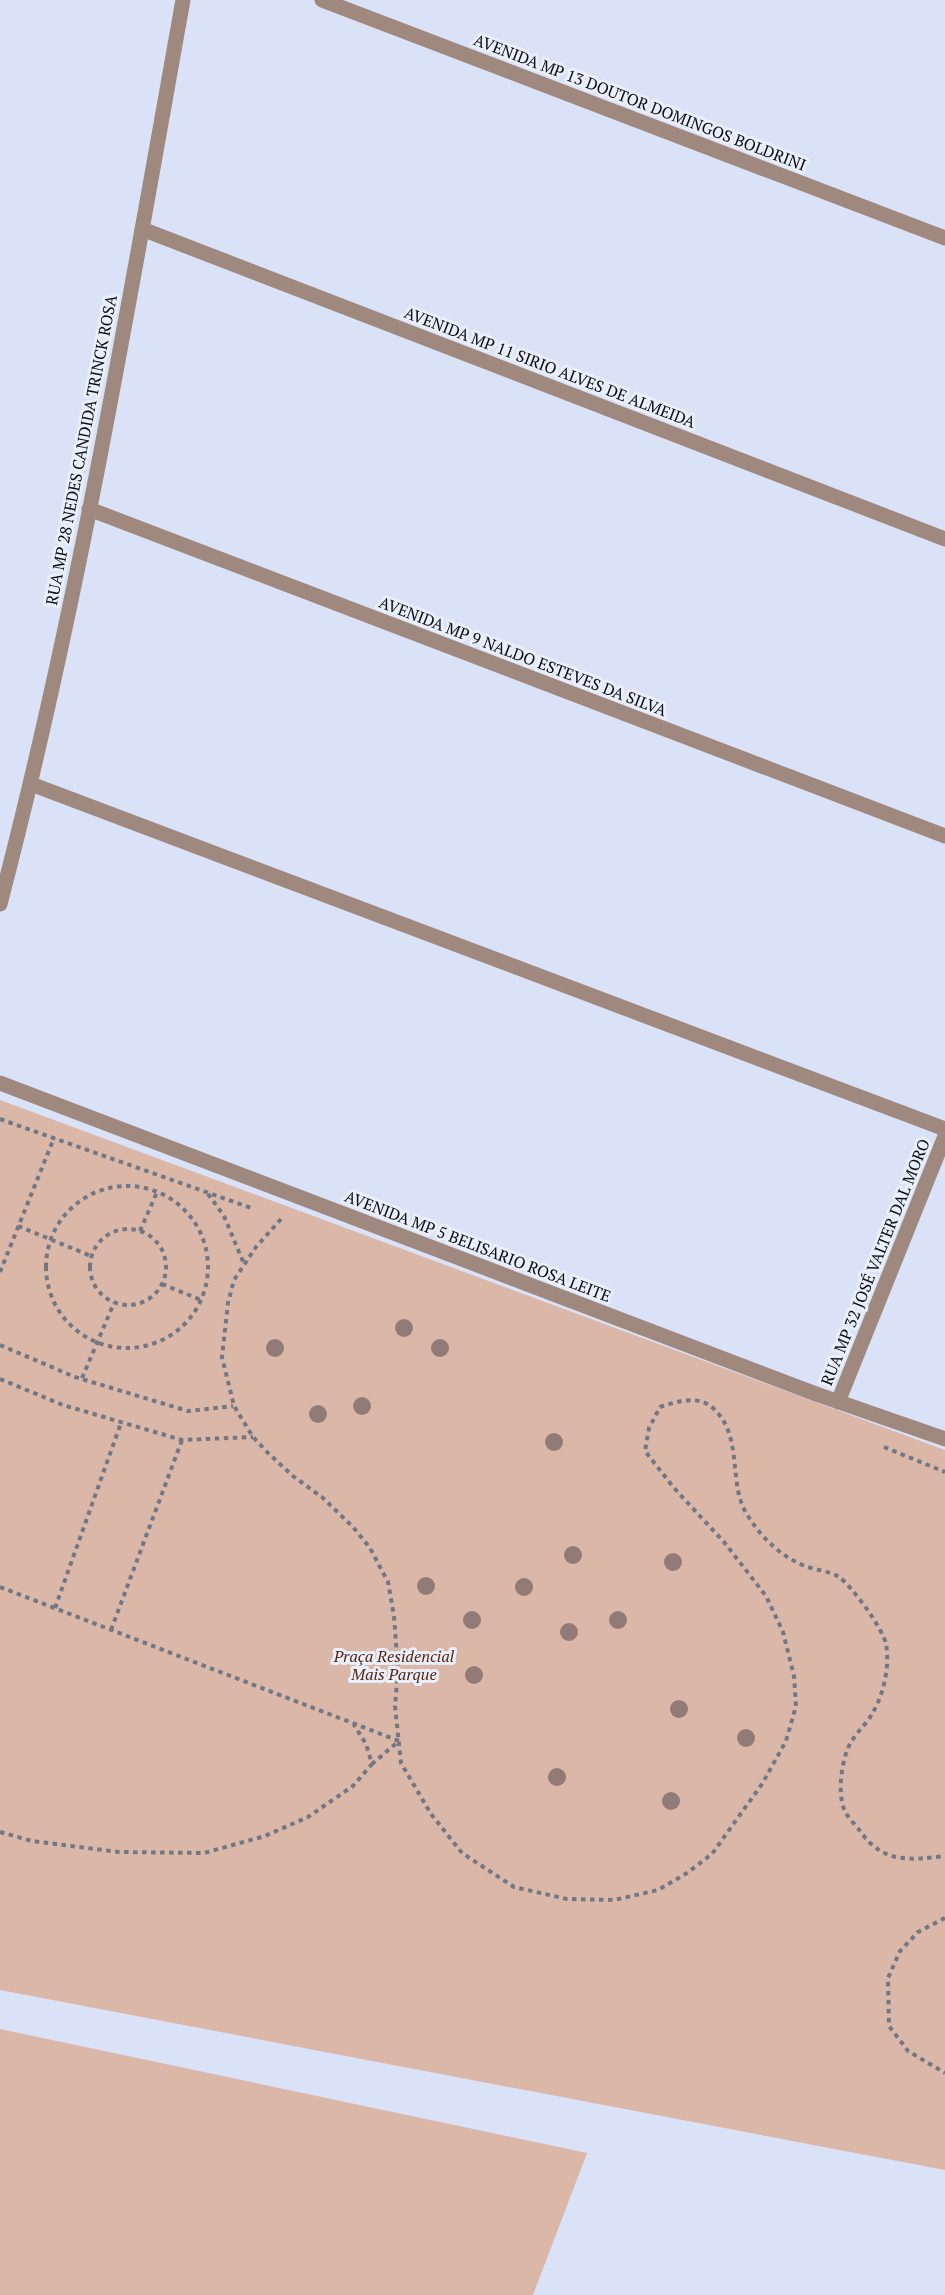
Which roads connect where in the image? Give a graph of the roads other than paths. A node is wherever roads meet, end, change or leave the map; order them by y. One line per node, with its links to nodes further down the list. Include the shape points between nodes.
1 (183, 0): 3 (street, RUA MP 28 NEDES CANDIDA TRINCK ROSA)
2 (322, 0): 4 (street, AVENIDA MP 13 DOUTOR DOMINGOS BOLDRINI)
3 (142, 229): 5 (street, RUA MP 28 NEDES CANDIDA TRINCK ROSA); 6 (street, AVENIDA MP 11 SIRIO ALVES DE ALMEIDA)
4 (945, 238)
5 (89, 509): 7 (street, RUA MP 28 NEDES CANDIDA TRINCK ROSA); 8 (street, AVENIDA MP 9 NALDO ESTEVES DA SILVA)
6 (945, 539)
7 (32, 784): 9 (street, RUA MP 28 NEDES CANDIDA TRINCK ROSA); 11 (street)
8 (945, 836)
9 (0, 904)
10 (0, 1083): 13 (street, AVENIDA MP 5 BELISARIO ROSA LEITE)
11 (945, 1129)
12 (945, 1136): 13 (street, RUA MP 32 JOSÉ VALTER DAL MORO)
13 (838, 1402): 14 (street, AVENIDA MP 5 BELISARIO ROSA LEITE)
14 (945, 1439)

